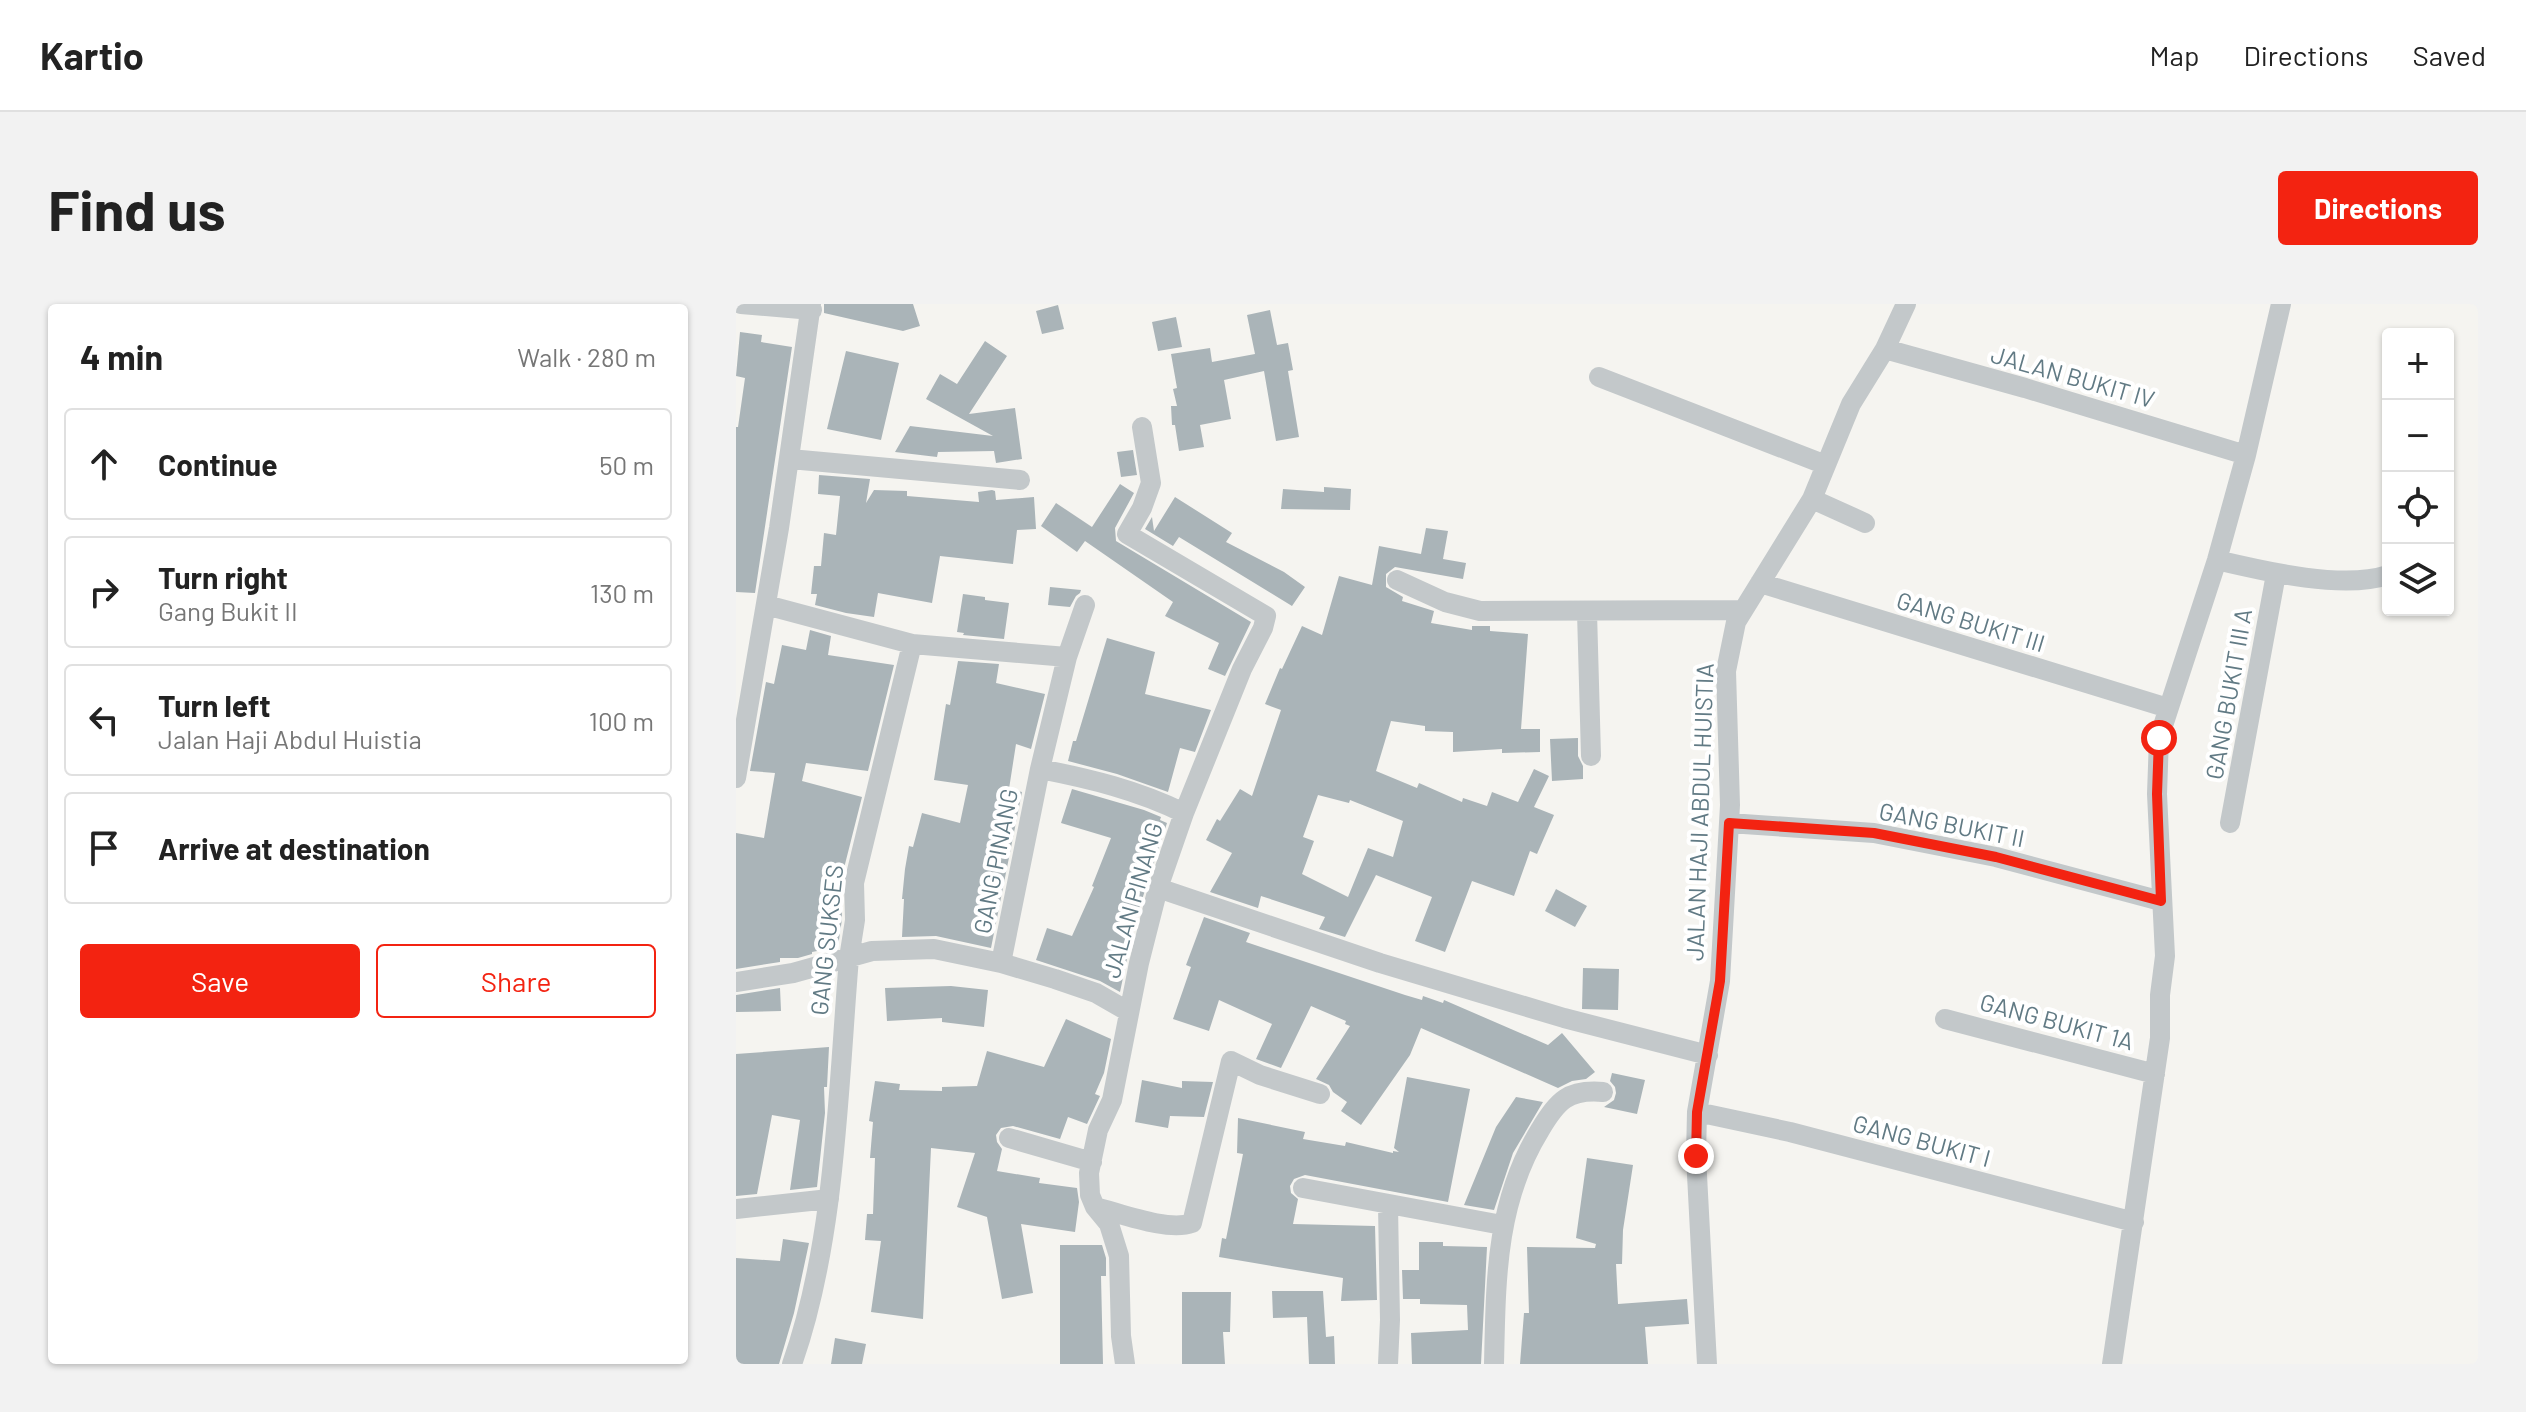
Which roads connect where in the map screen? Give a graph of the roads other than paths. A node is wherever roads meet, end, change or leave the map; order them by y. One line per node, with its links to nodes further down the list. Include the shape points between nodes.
1 (741, 304): 4 (street)
2 (1906, 304): 5 (street, JALAN HAJI ABDUL HUISTIA)
3 (2281, 304): 8 (street)
4 (812, 307): 9 (street)
5 (1885, 349): 8 (street, JALAN BUKIT IV); 10 (street, JALAN HAJI ABDUL HUISTIA, via 1851,404)
6 (1599, 377): 10 (street)
7 (1142, 427): 29 (street, JALAN PINANG, via 1151,483 1127,534 1266,616)
8 (2246, 455): 14 (street)
9 (790, 459): 11 (street); 19 (street)
10 (1826, 465): 12 (street, JALAN HAJI ABDUL HUISTIA)
11 (1020, 480)
12 (1812, 499): 13 (street); 18 (street, JALAN HAJI ABDUL HUISTIA)
13 (1865, 523)
14 (2217, 560): 15 (street); 25 (street)
15 (2276, 574): 16 (street); 31 (street, GANG BUKIT III A)
16 (2382, 577)
17 (1397, 580): 22 (street, via 1480,611)
18 (1760, 583): 21 (street, JALAN HAJI ABDUL HUISTIA); 25 (street, GANG BUKIT III)
19 (766, 605): 23 (street); 28 (street)
20 (1085, 605): 24 (street, GANG PINANG)
21 (1743, 610): 22 (street); 30 (street, JALAN HAJI ABDUL HUISTIA, via 1726,671)
22 (1587, 612): 26 (street)
23 (912, 644): 24 (street); 34 (street, GANG SUKSES, via 854,883)
24 (1067, 657): 27 (street, GANG PINANG)
25 (2168, 708): 33 (street, via 2159,738)
26 (1591, 756)
27 (1040, 769): 29 (street, GANG PINANG, via 1116,785); 35 (street, GANG PINANG)
28 (736, 778)
29 (1184, 813): 32 (street, JALAN PINANG)
30 (1729, 823): 33 (street, GANG BUKIT II, via 1874,833 1996,857); 39 (street, JALAN HAJI ABDUL HUISTIA, via 1720,981)
31 (2230, 823)
32 (1158, 888): 37 (street, JALAN PINANG); 39 (street, via 1380,963)
33 (2161, 901): 40 (street, via 2165,956)
34 (849, 958): 35 (street, via 872,951 934,949); 36 (street); 47 (street, GANG SUKSES)
35 (1001, 963): 37 (street, via 1096,993)
36 (736, 982)
37 (1129, 1012): 45 (street, JALAN PINANG, via 1112,1100 1098,1130)
38 (1945, 1019): 40 (street, GANG BUKIT 1A)
39 (1708, 1055): 43 (street, JALAN HAJI ABDUL HUISTIA)
40 (2155, 1074): 51 (street)
41 (1603, 1092): 52 (street, via 1567,1095 1550,1114 1525,1153)
42 (1320, 1094): 49 (street, via 1231,1061 1192,1223 1159,1223)
43 (1697, 1112): 51 (street, GANG BUKIT I); 57 (street, JALAN HAJI ABDUL HUISTIA)
44 (1009, 1138): 45 (street)
45 (1092, 1162): 49 (street, JALAN PINANG, via 1090,1195)
46 (1303, 1188): 48 (street)
47 (829, 1199): 50 (street); 53 (street, GANG SUKSES, via 809,1307)
48 (1388, 1205): 52 (street); 55 (street)
49 (1095, 1207): 54 (street, JALAN PINANG, via 1109,1224 1119,1256)
50 (736, 1209)
51 (2134, 1222): 58 (street)
52 (1502, 1225): 56 (street)
53 (792, 1364)
54 (1125, 1364)
55 (1388, 1364)
56 (1494, 1364)
57 (1707, 1364)
58 (2112, 1364)

